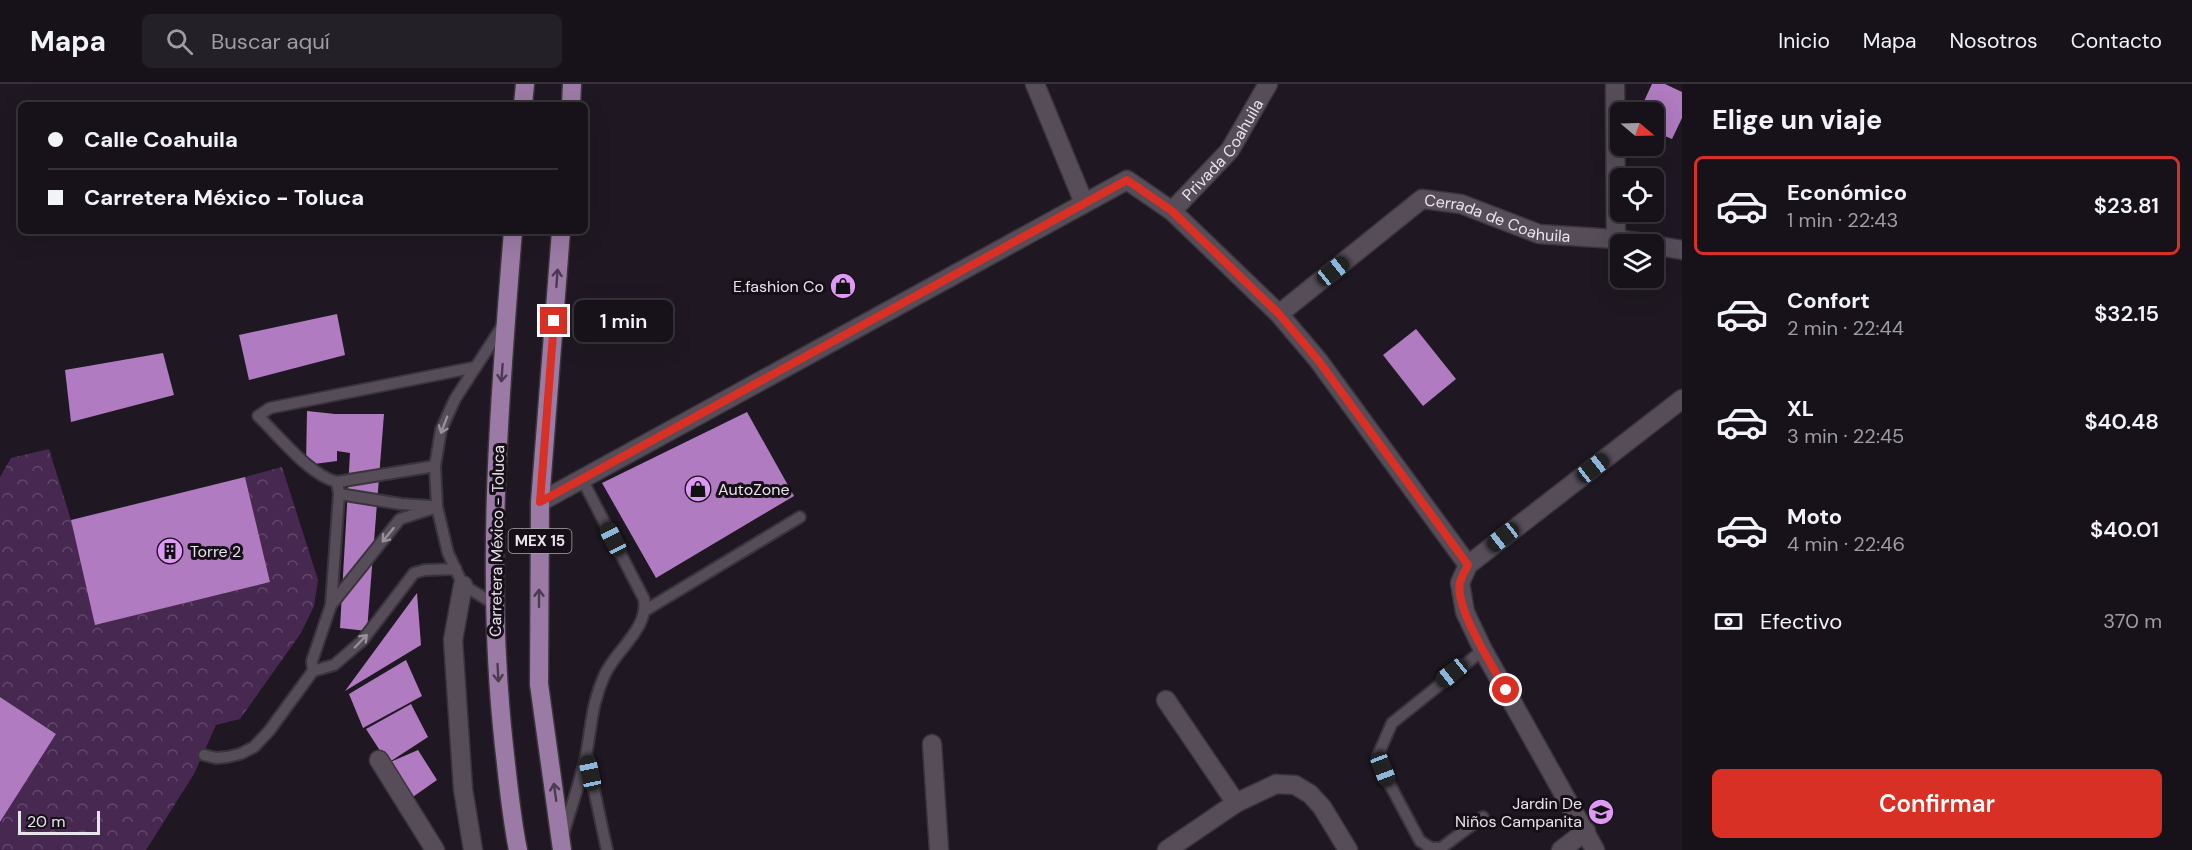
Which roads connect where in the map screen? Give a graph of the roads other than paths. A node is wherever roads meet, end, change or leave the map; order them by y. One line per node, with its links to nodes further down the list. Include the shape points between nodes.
1 (525, 84): 6 (main road)
2 (572, 84): 7 (main road)
3 (1035, 84): 8 (street)
4 (1268, 84): 9 (street, Privada Coahuila, via 1230,150)
5 (1615, 84): 12 (street)
6 (523, 102)
7 (571, 102)
8 (1084, 203): 9 (street, via 1127,180); 21 (street)
9 (1172, 211): 16 (street)
10 (513, 234): 17 (main road, Carretera México - Toluca / MEX 15)
11 (561, 234): 24 (main road, MEX 15, one-way to 11)
12 (1616, 234)
13 (1610, 239): 16 (street, Cerrada de Coahuila, via 1539,234 1461,204 1422,199)
14 (1664, 247): 15 (street, Cerrada de Coahuila)
15 (1682, 250)
16 (1279, 314): 27 (street, via 1318,360)
17 (506, 321): 18 (lane); 30 (main road, Carretera México - Toluca / MEX 15, one-way to 30, via 496,491)
18 (476, 367): 20 (lane, one-way to 20, via 441,430); 22 (lane, via 270,408 258,416 312,469)
19 (1682, 399): 27 (street)
20 (435, 466): 22 (lane); 25 (lane)
21 (582, 479): 24 (street); 31 (lane, via 644,599)
22 (337, 482): 23 (lane)
23 (339, 494): 25 (lane); 29 (lane)
24 (540, 502): 42 (main road, MEX 15, one-way to 24, via 539,684)
25 (437, 507): 28 (lane, via 448,553); 29 (lane, one-way to 29, via 400,519)
26 (800, 517): 31 (lane)
27 (1468, 565): 32 (street, via 1460,584 1461,597)
28 (460, 577): 30 (lane); 33 (lane, one-way to 28, via 334,664 362,641 414,573 425,570); 44 (street, via 453,640 463,789)
29 (331, 605): 33 (lane, via 312,661)
30 (496, 605): 45 (main road, Carretera México - Toluca / MEX 15, one-way to 45, via 500,713)
31 (646, 610): 36 (lane, via 598,689)
32 (1483, 650): 40 (lane, via 1392,723 1378,755 1420,841 1431,848 1441,848); 41 (street)
33 (313, 671): 37 (lane, via 254,747 227,757)
34 (1166, 700): 39 (street)
35 (932, 744): 47 (street)
36 (586, 753): 42 (lane); 46 (lane)
37 (204, 755)
38 (379, 760): 43 (street)
39 (1236, 803): 48 (street); 49 (street, via 1276,784 1294,785 1322,807)
40 (1483, 817)
41 (1586, 831): 50 (street); 51 (street)
42 (562, 844)
43 (435, 850)
44 (473, 850)
45 (518, 850)
46 (607, 850)
47 (939, 850)
48 (1167, 850)
49 (1348, 850)
50 (1561, 850)
51 (1595, 850)

